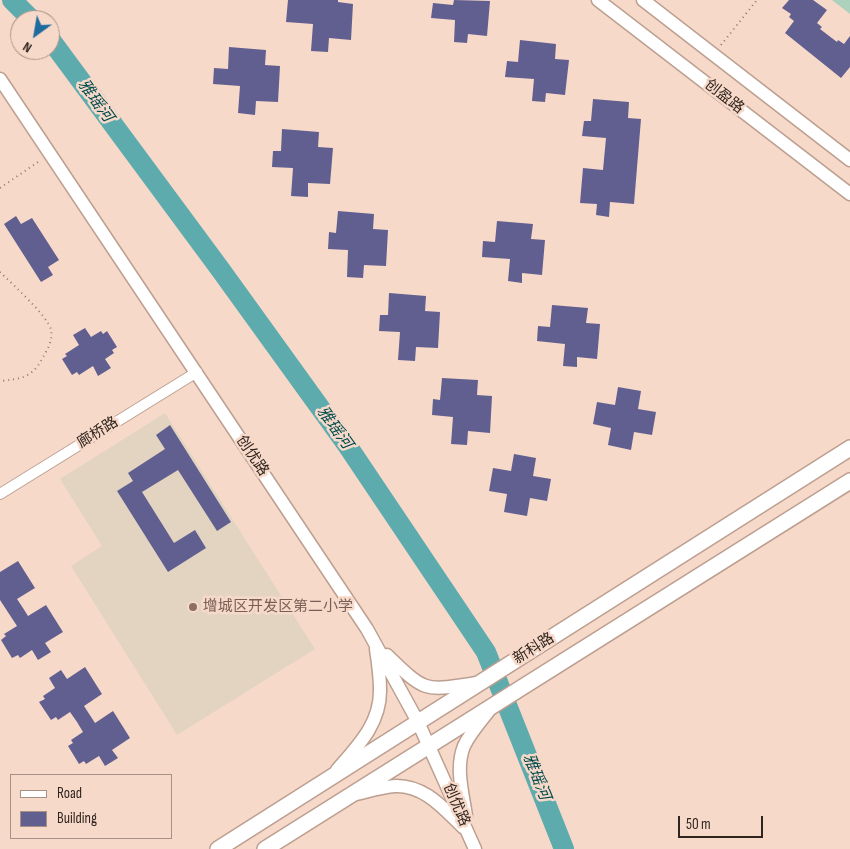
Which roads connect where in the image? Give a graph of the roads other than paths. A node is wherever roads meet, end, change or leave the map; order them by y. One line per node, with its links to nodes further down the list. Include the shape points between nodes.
1 (598, 0): 5 (street, 创盈路)
2 (643, 0): 4 (street, 创盈路)
3 (0, 79): 6 (street, 创优路)
4 (850, 160)
5 (850, 194)
6 (197, 372): 9 (street, 廊桥路); 10 (street, 创优路)
7 (850, 448): 11 (main road, 新科路)
8 (850, 481): 12 (main road, 新科路)
9 (0, 494)
10 (376, 644): 11 (street, via 422,686 436,689); 13 (street, 创优路); 15 (street, via 380,688 377,715 363,740)
11 (480, 683): 13 (main road, 新科路)
12 (494, 705): 14 (main road, 新科路); 17 (street, via 469,737 462,755 460,772)
13 (418, 722): 14 (street, 创优路); 15 (main road, 新科路)
14 (430, 745): 16 (main road, 新科路); 17 (street, 创优路)
15 (331, 777): 18 (main road, 新科路)
16 (350, 795): 17 (street, via 397,786 416,789 430,796); 19 (main road, 新科路)
17 (468, 831): 20 (street, 创优路)
18 (218, 849)
19 (264, 849)
20 (475, 849)

